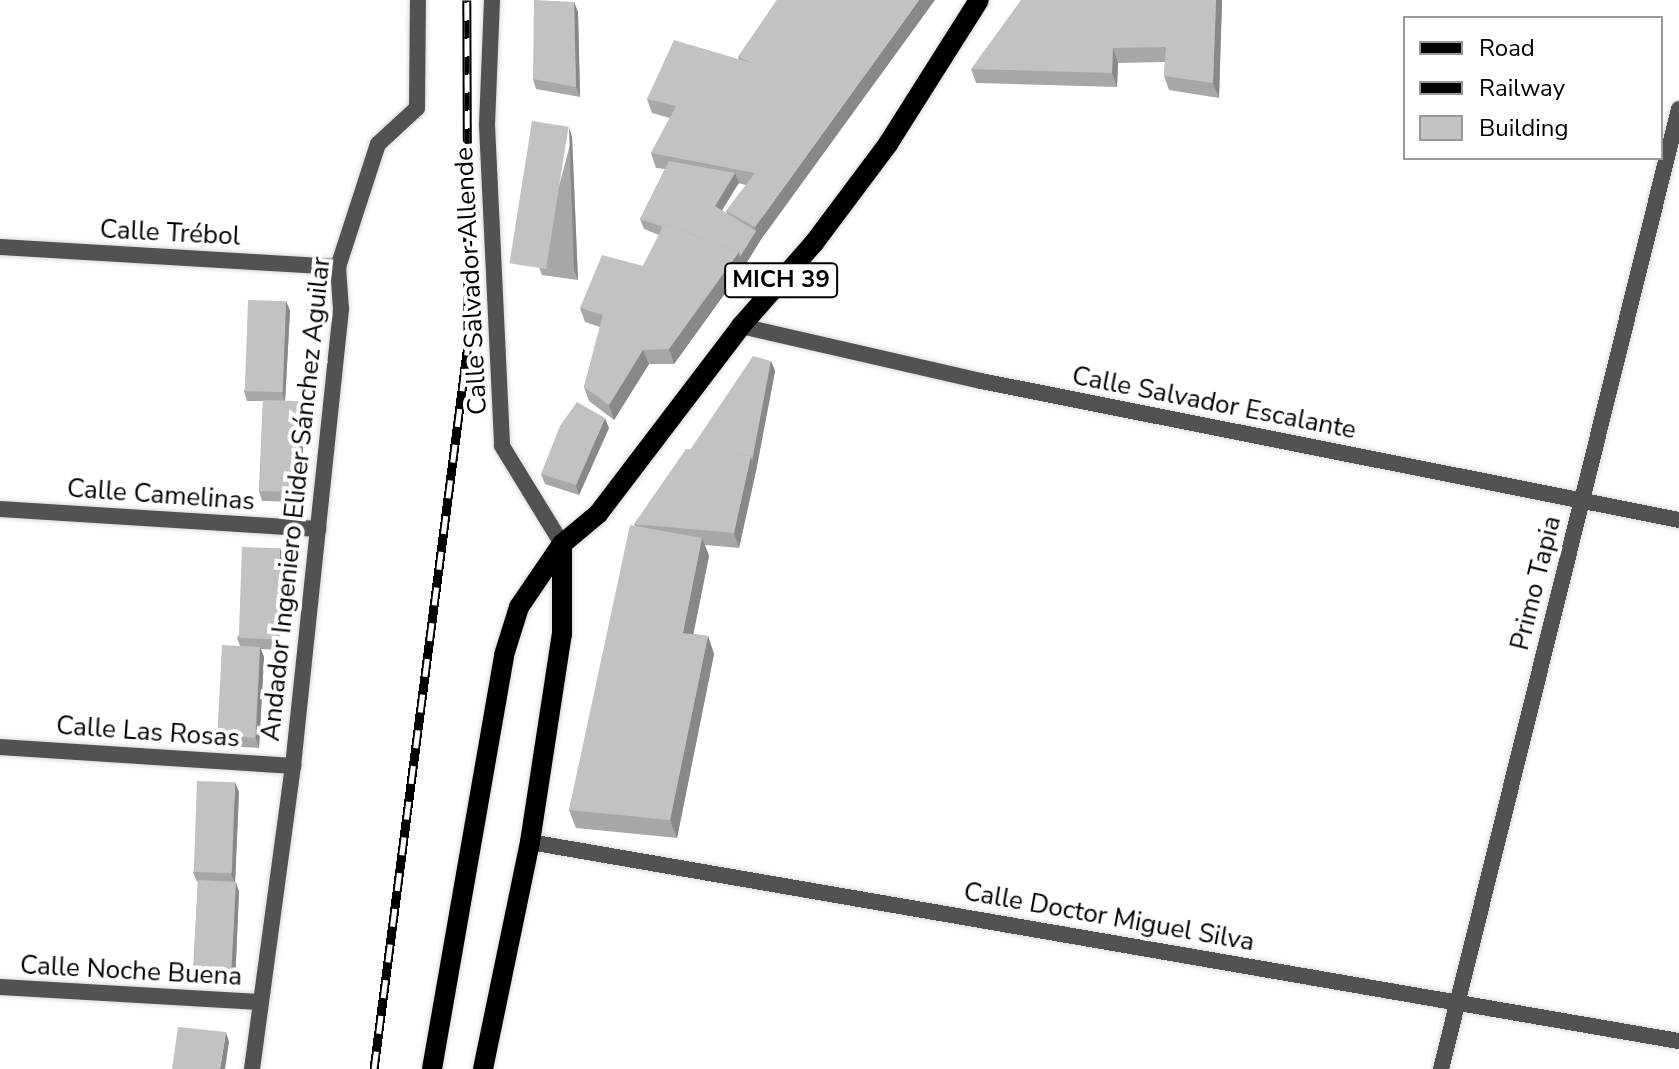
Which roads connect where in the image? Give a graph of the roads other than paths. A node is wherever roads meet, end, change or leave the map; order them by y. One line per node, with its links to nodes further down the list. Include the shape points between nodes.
1 (418, 0): 6 (street, Andador Ingeniero Elider Sánchez Aguilar, via 417,108 378,144)
2 (492, 0): 12 (street, Calle Salvador Allende, via 487,125 502,446)
3 (979, 0): 7 (main road, MICH 39, via 888,144 814,243)
4 (1679, 109): 8 (street, Primo Tapia)
5 (0, 247): 6 (street, Calle Trébol)
6 (338, 267): 11 (street, Andador Ingeniero Elider Sánchez Aguilar, via 341,309)
7 (741, 326): 8 (street, Calle Salvador Escalante, via 981,381); 12 (main road, MICH 39, via 598,514)
8 (1582, 501): 10 (street, Calle Salvador Escalante); 17 (street, Primo Tapia)
9 (0, 509): 11 (street, Calle Camelinas)
10 (1679, 520)
11 (318, 529): 14 (street, Andador Ingeniero Elider Sánchez Aguilar)
12 (562, 544): 15 (main road, via 562,634); 21 (main road, MICH 39, via 519,607 504,655)
13 (0, 747): 14 (street, Calle Las Rosas)
14 (293, 766): 18 (street, Andador Ingeniero Elider Sánchez Aguilar)
15 (530, 842): 17 (street, Calle Doctor Miguel Silva); 22 (main road)
16 (0, 987): 18 (street, Calle Noche Buena)
17 (1455, 1000): 19 (street, Calle Doctor Miguel Silva); 23 (street, Primo Tapia)
18 (260, 1002): 20 (street, Andador Ingeniero Elider Sánchez Aguilar)
19 (1679, 1041)
20 (252, 1069)
21 (432, 1069)
22 (483, 1069)
23 (1441, 1069)

